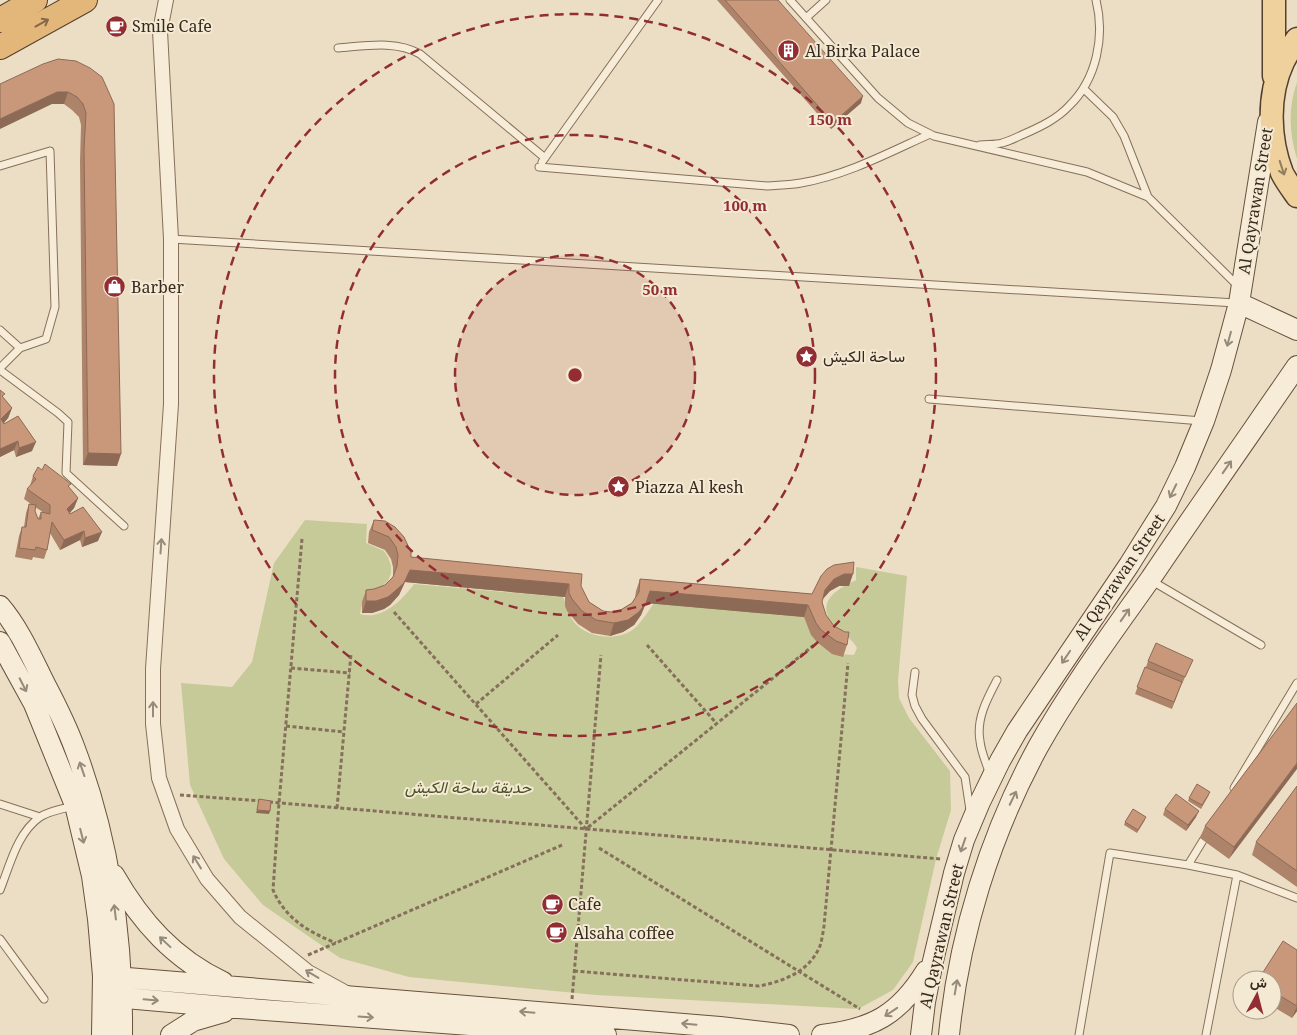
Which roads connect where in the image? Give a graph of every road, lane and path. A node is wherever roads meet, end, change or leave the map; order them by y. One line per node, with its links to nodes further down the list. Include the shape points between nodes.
1 (35, 0): 10 (highway)
2 (85, 0): 12 (highway, one-way to 2)
3 (166, 0): 22 (street, via 160,31)
4 (658, 0): 18 (lane)
5 (790, 0): 9 (lane)
6 (826, 0): 9 (lane)
7 (1096, 0): 14 (lane, via 1099,41 1096,62)
8 (1274, 0): 15 (main road)
9 (806, 18): 16 (lane, via 878,98 908,123)
10 (0, 20)
11 (1297, 39): 15 (main road, via 1283,62)
12 (0, 47)
13 (338, 48): 18 (lane, via 408,47)
14 (1084, 89): 17 (lane, via 1069,107 1042,126 1003,143); 21 (lane, via 1113,117)
15 (1273, 95): 20 (main road, one-way to 20, via 1274,142 1283,174); 23 (main road, Al Qayrawan Street)
16 (930, 134): 17 (lane); 18 (lane, via 838,174 801,183 767,186 539,167)
17 (972, 146): 21 (lane, via 1087,172)
18 (545, 158)
19 (0, 166): 26 (lane, via 50,151 55,308 46,340)
20 (1297, 196)
21 (1148, 197): 23 (lane)
22 (171, 239): 23 (lane); 54 (street, one-way to 22, via 159,778 153,724 153,669 171,404)
23 (1240, 296): 25 (main road); 30 (main road, Al Qayrawan Street, one-way to 30)
24 (0, 330): 26 (lane)
25 (1297, 330)
26 (20, 348): 28 (lane)
27 (1297, 366): 33 (main road, Al Qayrawan Street, one-way to 27)
28 (0, 369): 31 (lane, via 68,422 66,473)
29 (929, 399): 30 (lane)
30 (1204, 421): 53 (main road, Al Qayrawan Street, one-way to 53, via 1166,506 1017,731)
31 (124, 526)
32 (302, 540): 44 (path)
33 (1149, 580): 40 (lane); 93 (main road, Al Qayrawan Street, one-way to 33, via 959,966 991,850 1008,808 1038,747 1080,678)
34 (0, 606): 69 (main road, one-way to 34, via 88,784 75,748 35,664)
35 (394, 612): 49 (path)
36 (558, 635): 49 (path)
37 (0, 642): 58 (main road, one-way to 58, via 34,704)
38 (647, 645): 50 (path)
39 (814, 645): 50 (path)
40 (1260, 645)
41 (351, 654): 46 (path)
42 (601, 655): 63 (path)
43 (848, 663): 66 (path)
44 (291, 668): 46 (path); 51 (path)
45 (915, 672): 61 (lane, via 912,690 915,706 964,777)
46 (350, 673): 52 (path)
47 (997, 680): 53 (lane, via 987,699 979,728)
48 (1297, 683): 55 (lane)
49 (476, 704): 63 (path)
50 (717, 724): 63 (path)
51 (286, 726): 52 (path); 56 (path)
52 (344, 732): 59 (path)
53 (991, 780): 61 (main road, Al Qayrawan Street)
54 (164, 793): 56 (path); 75 (street, one-way to 54, via 240,917 207,879 176,829)
55 (1228, 799)
56 (279, 803): 59 (path); 74 (path, via 273,890 293,919 315,935)
57 (0, 804): 60 (lane)
58 (75, 805): 60 (lane); 79 (main road, one-way to 79, via 92,876)
59 (337, 808): 63 (path)
60 (40, 817): 71 (lane, via 22,836)
61 (971, 824): 67 (main road, Al Qayrawan Street, one-way to 67)
62 (1213, 824): 68 (lane)
63 (586, 829): 66 (path); 77 (path)
64 (562, 845): 74 (path)
65 (598, 848): 78 (path)
66 (832, 850): 67 (path); 78 (path, via 820,946 812,960)
67 (958, 861): 76 (main road, Al Qayrawan Street)
68 (1188, 865): 70 (lane); 94 (lane, via 1110,853)
69 (109, 867): 79 (main road, one-way to 69); 80 (main road, one-way to 69, via 187,962 160,937 124,892)
70 (1237, 875): 72 (lane); 95 (lane)
71 (0, 890)
72 (1297, 898)
73 (0, 939): 82 (lane)
74 (336, 943): 75 (path)
75 (294, 960): 81 (street, one-way to 75, via 308,972)
76 (932, 961): 85 (main road, one-way to 85, via 914,991 895,1010); 92 (main road, Al Qayrawan Street)
77 (574, 971): 78 (path, via 759,986 781,982); 84 (path)
78 (799, 972): 85 (path)
79 (112, 987): 80 (main road); 83 (main road, one-way to 83); 86 (main road); 87 (main road)
80 (234, 987): 81 (main road)
81 (355, 998): 84 (main road, one-way to 81)
82 (44, 999)
83 (238, 1008): 88 (main road, via 192,1021); 89 (main road, one-way to 89)
84 (570, 1015): 90 (main road, one-way to 84)
85 (878, 1020): 91 (main road, via 844,1032)
86 (102, 1035)
87 (122, 1035)
88 (171, 1035)
89 (606, 1035)
90 (789, 1035)
91 (822, 1035)
92 (921, 1035)
93 (949, 1035)
94 (1079, 1035)
95 (1206, 1035)

